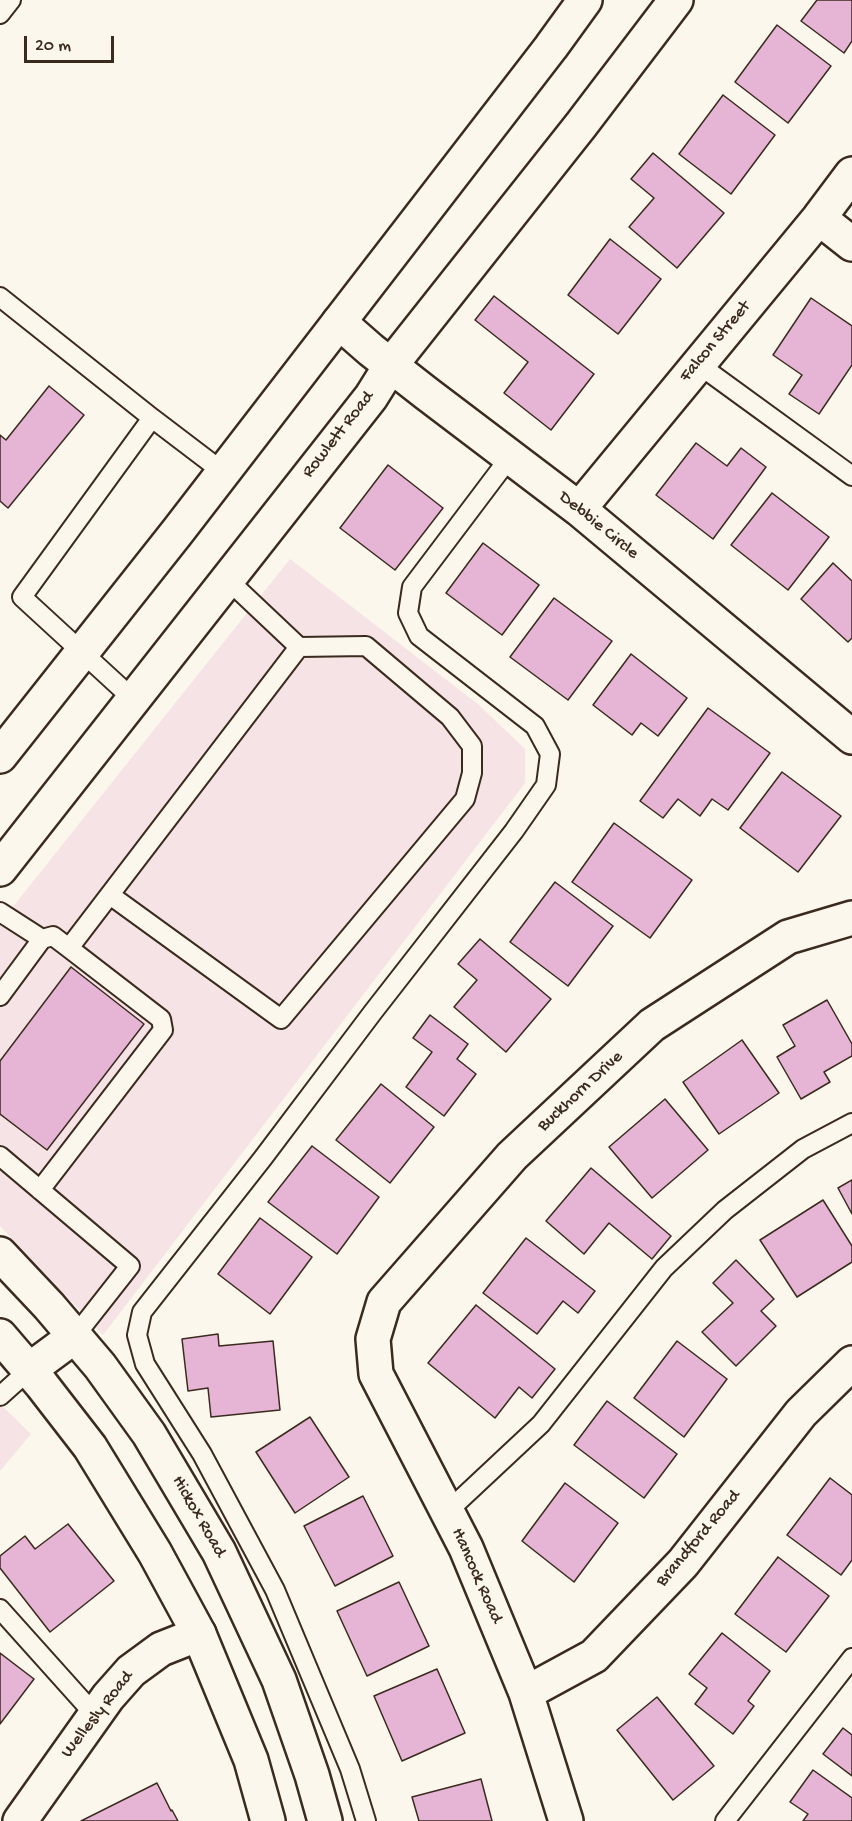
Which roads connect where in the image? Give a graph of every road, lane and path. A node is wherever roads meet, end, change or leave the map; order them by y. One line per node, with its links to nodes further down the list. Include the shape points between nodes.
1 (11, 0): 4 (lane)
2 (585, 0): 9 (street)
3 (676, 0): 11 (street, Rowlett Road)
4 (0, 14)
5 (852, 174): 6 (street, Falcon Street)
6 (819, 218): 7 (street); 10 (street, Falcon Street)
7 (852, 244)
8 (0, 297): 12 (lane)
9 (339, 322): 11 (street, Debbie Circle); 14 (street)
10 (698, 364): 15 (lane); 16 (street, Falcon Street)
11 (391, 366): 13 (street, Debbie Circle); 17 (street, Rowlett Road, via 371,397)
12 (152, 418): 14 (lane); 19 (lane, via 22,597)
13 (510, 457): 16 (street, Debbie Circle); 49 (lane, via 412,587 408,613 419,636 535,726 550,754 546,785 142,1312 137,1335 145,1364 202,1454 274,1590 350,1769)
14 (223, 472): 19 (street)
15 (852, 476)
16 (579, 509): 21 (street, Debbie Circle)
17 (227, 579): 18 (lane); 20 (street, Rowlett Road)
18 (299, 647): 24 (lane); 24 (lane, via 366,646 450,717 472,746 472,773 465,799 281,1019)
19 (82, 652): 20 (lane); 22 (street)
20 (133, 699): 23 (street, Rowlett Road)
21 (852, 737)
22 (0, 756)
23 (0, 868)
24 (110, 895): 28 (lane)
25 (0, 912): 27 (lane)
26 (852, 918): 36 (street, Buckhorn Drive, via 788,937 652,1025 512,1156 384,1302)
27 (42, 939): 28 (lane, via 53,936); 29 (lane)
28 (69, 948): 32 (lane, via 161,1019 163,1030)
29 (0, 996)
30 (852, 1123): 40 (lane, via 803,1149 725,1210 664,1268 541,1424)
31 (0, 1156): 32 (lane)
32 (40, 1190): 35 (lane, via 130,1266)
33 (0, 1254): 35 (street, Hickox Road)
34 (0, 1336): 38 (street)
35 (75, 1336): 38 (street); 48 (street, Hickox Road, via 149,1434 219,1552 279,1680)
36 (373, 1339): 40 (street, Hancock Road, via 376,1374)
37 (852, 1363): 44 (street, Brandford Road, via 801,1413 683,1563 594,1656)
38 (29, 1370): 39 (lane); 42 (street, via 90,1448)
39 (0, 1395)
40 (447, 1512): 44 (street, Hancock Road, via 466,1548)
41 (0, 1609): 45 (lane)
42 (199, 1634): 45 (street, Wellesly Road, via 161,1649 131,1671); 47 (street, via 251,1760)
43 (852, 1658): 51 (lane)
44 (526, 1694): 50 (street, Hancock Road)
45 (95, 1715): 46 (street, Wellesly Road)
46 (20, 1821)
47 (268, 1821)
48 (325, 1821)
49 (366, 1821)
50 (566, 1821)
51 (725, 1821)

